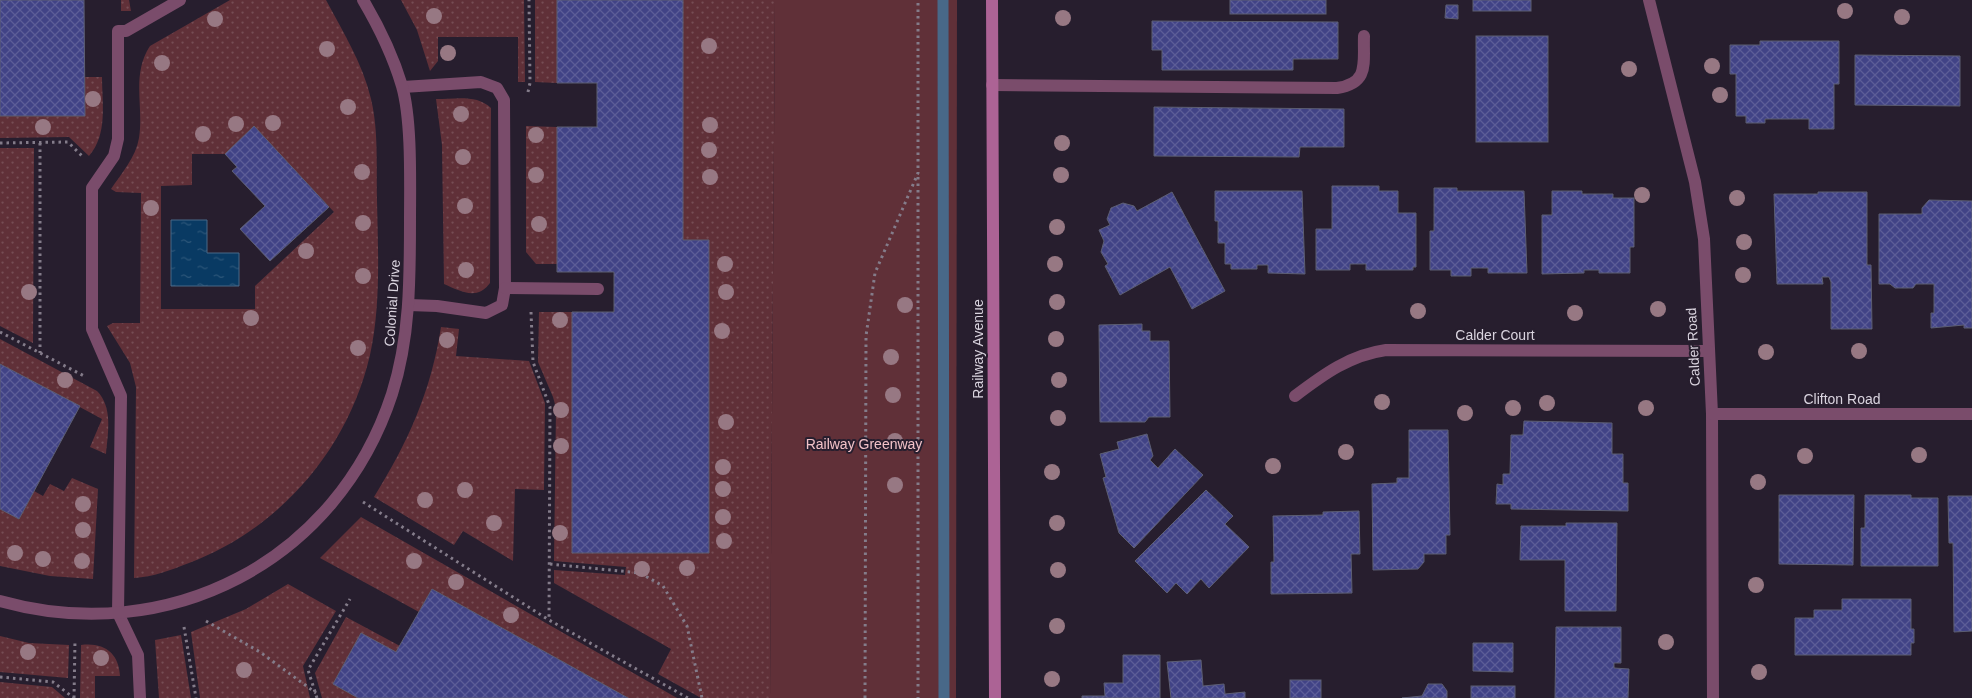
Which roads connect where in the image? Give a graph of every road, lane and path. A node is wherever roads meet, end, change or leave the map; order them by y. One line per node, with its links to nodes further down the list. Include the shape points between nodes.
1 (180, 0): 12 (street, via 126,31 118,31 118,139 114,156)
2 (363, 0): 8 (street, Colonial Drive)
3 (918, 0): 11 (path)
4 (992, 0): 7 (main road, Railway Avenue)
5 (1649, 0): 17 (street, Calder Road, via 1701,210)
6 (1364, 36): 7 (street, via 1363,73 1349,86 1336,88)
7 (992, 86): 41 (main road, Railway Avenue)
8 (403, 87): 13 (street, via 481,82 501,91 504,100); 15 (street, Colonial Drive, via 410,195)
9 (40, 142): 10 (path); 12 (path, via 68,142); 18 (path)
10 (0, 143)
11 (918, 173): 39 (path, via 875,273 866,336); 40 (path)
12 (101, 174): 19 (street, via 92,188 92,329)
13 (505, 288): 14 (street); 15 (street, via 502,305 486,313)
14 (598, 289)
15 (409, 305): 23 (street, Colonial Drive, via 400,365 385,414 366,452)
16 (0, 332): 18 (path)
17 (1708, 351): 20 (street, Calder Court, via 1386,350 1370,352 1343,363); 21 (street, Calder Road)
18 (40, 354): 19 (path)
19 (121, 396): 27 (street)
20 (1295, 396)
21 (1712, 414): 22 (street, Clifton Road); 42 (street, Calder Road)
22 (1972, 414)
23 (341, 490): 27 (street, Colonial Drive, via 296,540 231,582 172,605); 37 (path, via 549,620)
24 (550, 564): 38 (path, via 640,573 663,586 687,626)
25 (350, 599): 32 (path, via 308,670)
26 (0, 601): 27 (street, Colonial Drive, via 55,612)
27 (118, 612): 34 (street, via 138,655)
28 (206, 621): 32 (path, via 260,652)
29 (184, 627): 35 (path)
30 (75, 640): 33 (path)
31 (0, 677): 33 (path, via 53,682)
32 (316, 693): 36 (path)
33 (74, 698)
34 (140, 698)
35 (196, 698)
36 (317, 698)
37 (688, 698)
38 (702, 698)
39 (865, 698)
40 (918, 698)
41 (995, 698)
42 (1713, 698)

